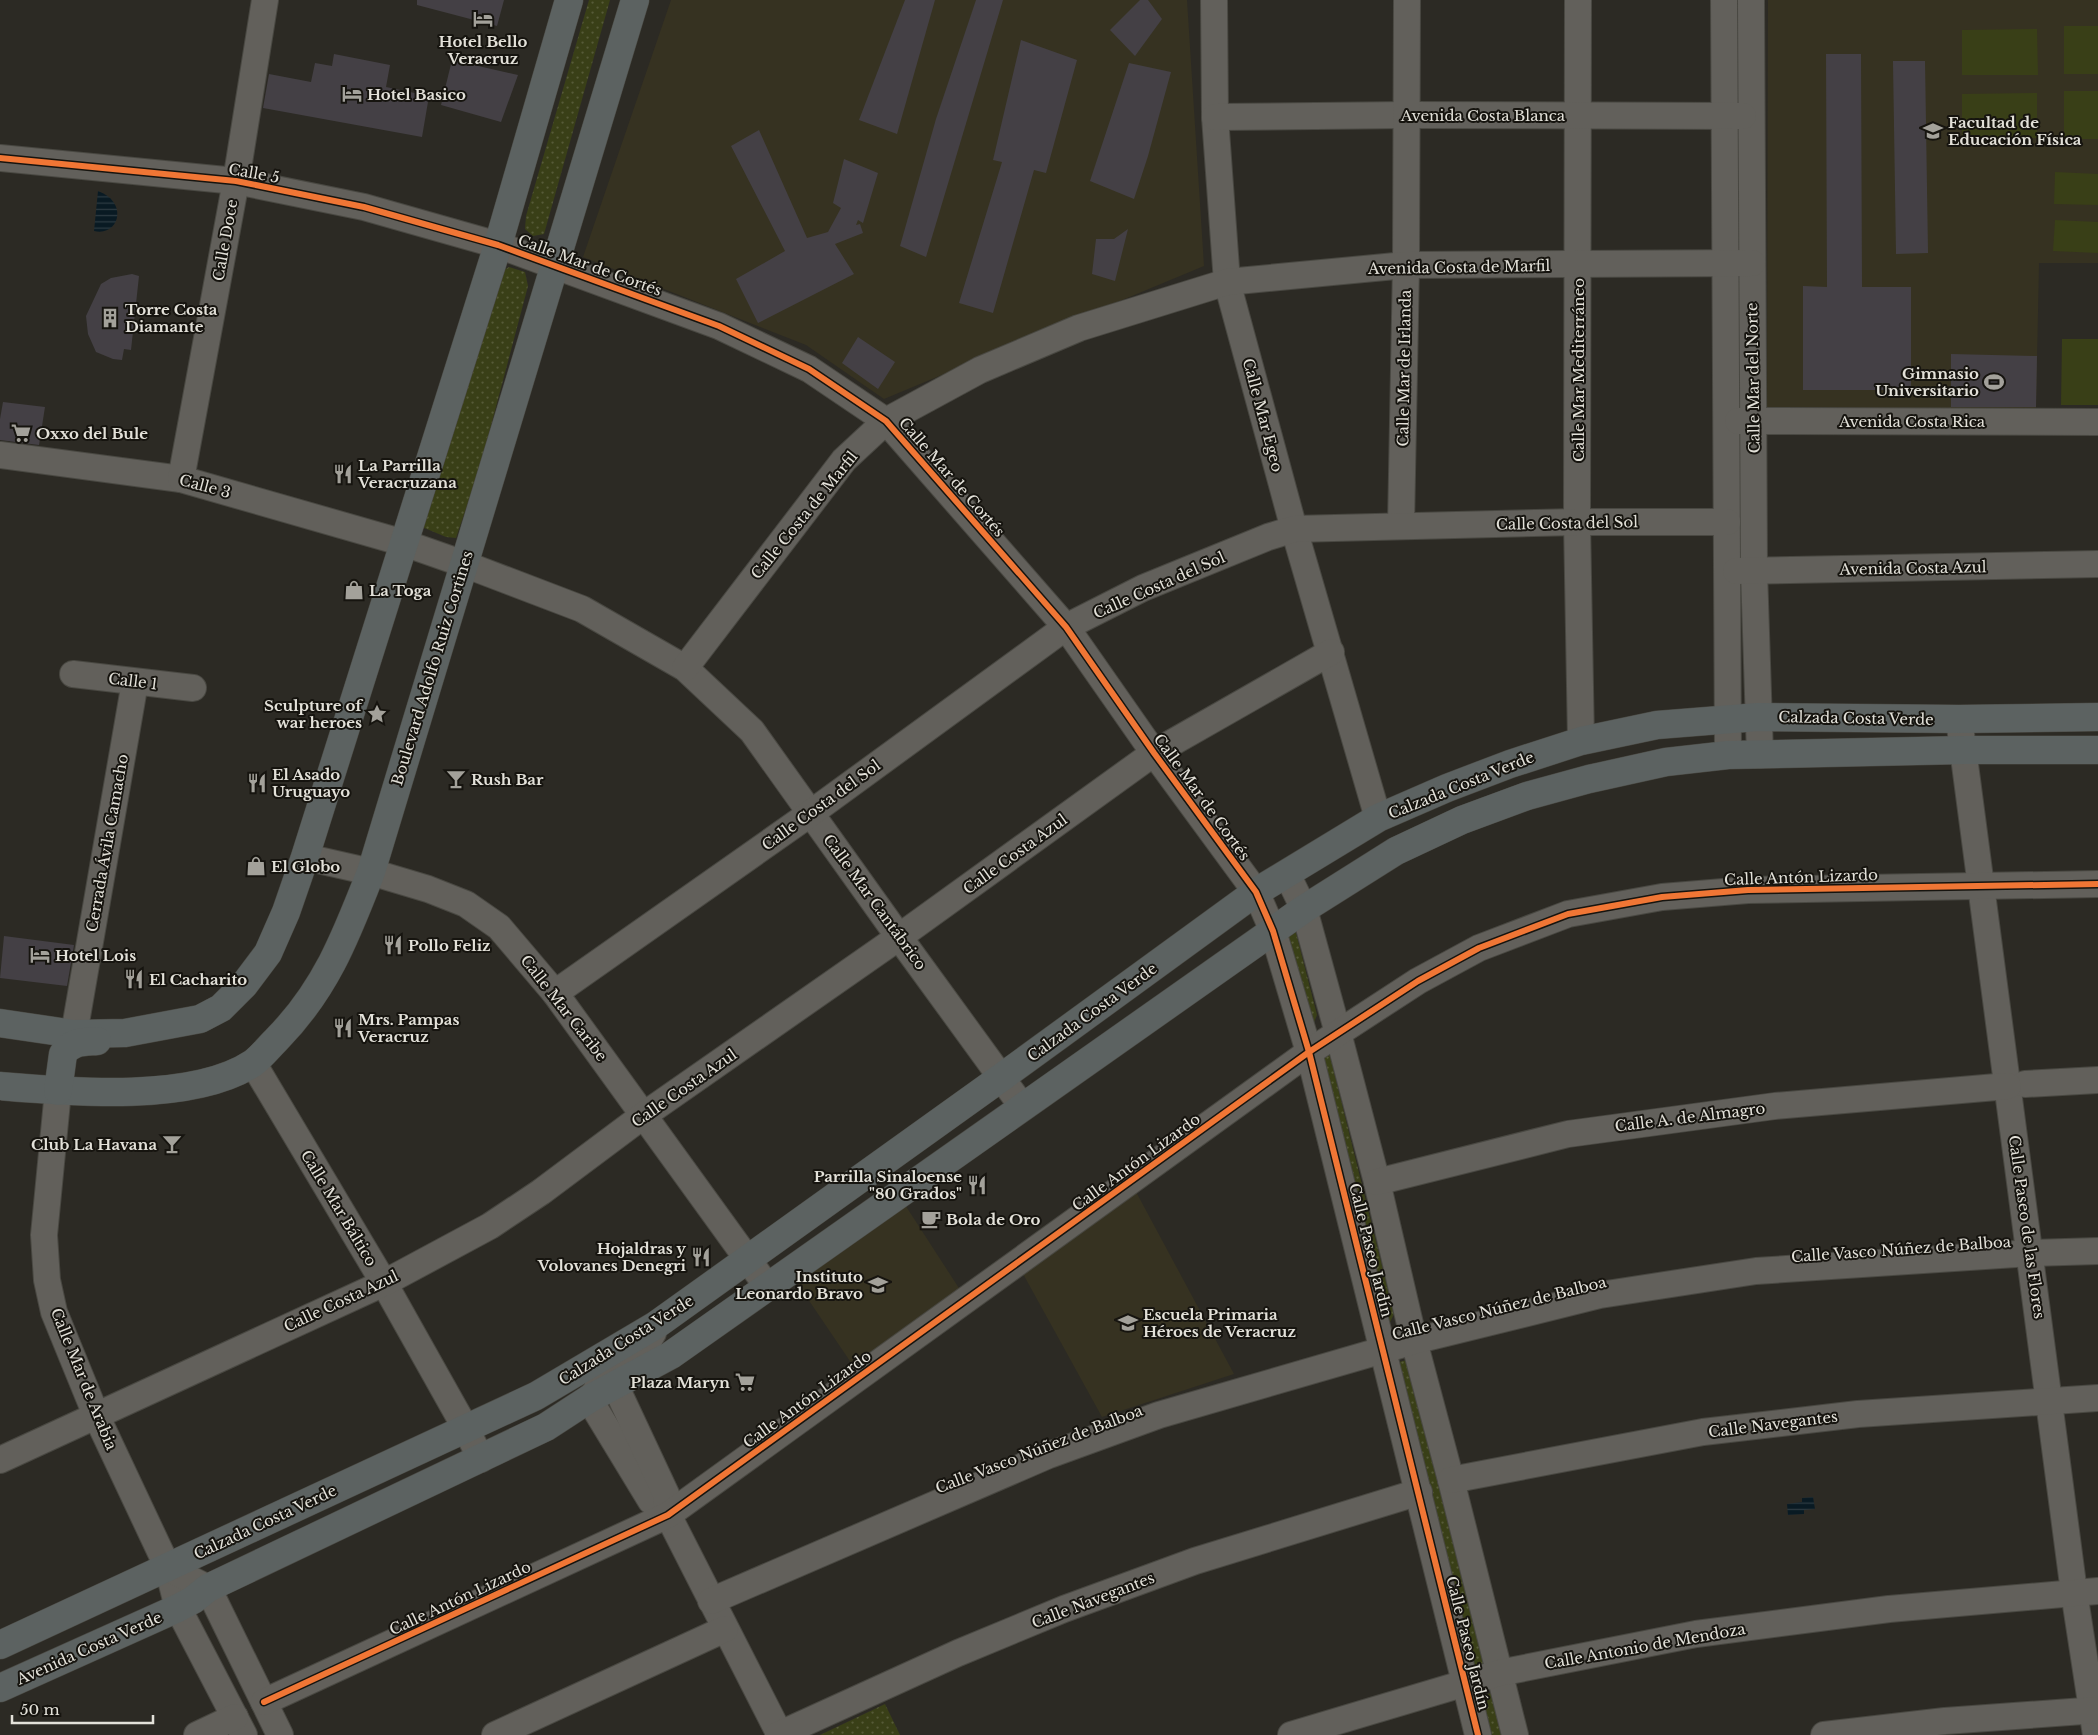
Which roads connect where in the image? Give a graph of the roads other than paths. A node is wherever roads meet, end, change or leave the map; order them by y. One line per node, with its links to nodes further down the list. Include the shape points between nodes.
1 (265, 0): 14 (street, Calle Doce)
2 (569, 0): 15 (main road)
3 (635, 0): 17 (main road, Boulevard Adolfo Ruiz Cortines)
4 (1214, 0): 12 (street, Calle Mar Egeo)
5 (1407, 0): 9 (street, Calle Mar de Irlanda)
6 (1578, 0): 10 (street, Calle Mar Mediterráneo)
7 (1724, 0): 11 (street, Calle Mar del Norte)
8 (1751, 0): 11 (street, Calle Mar del Norte)
9 (1406, 114): 10 (street, Avenida Costa Blanca); 12 (street, Avenida Costa Blanca); 18 (street, Calle Mar de Irlanda)
10 (1579, 115): 11 (street, Avenida Costa Blanca); 19 (street, Calle Mar Mediterráneo)
11 (1739, 116): 16 (street, Calle Mar del Norte)
12 (1215, 117): 20 (street, Calle Mar Egeo)
13 (0, 158): 14 (street, Calle 5)
14 (236, 181): 15 (street, Calle 5, via 364,207); 26 (street, Calle Doce)
15 (498, 245): 17 (street, Calle Mar de Cortés); 31 (main road)
16 (1739, 263): 19 (street, Avenida Costa de Marfil); 21 (street, Calle Mar del Norte); 23 (street, Calle Mar del Norte)
17 (555, 265): 22 (street, Calle Mar de Cortés, via 719,326 809,369); 32 (main road, Boulevard Adolfo Ruiz Cortines)
18 (1406, 265): 19 (street, Avenida Costa de Marfil); 20 (street, Avenida Costa de Marfil); 29 (street, Calle Mar de Irlanda)
19 (1578, 265): 27 (street, Calle Mar Mediterráneo)
20 (1227, 282): 22 (street, Calle Costa de Marfil, via 1079,328 980,370); 30 (street, Calle Mar Egeo)
21 (1727, 420): 23 (street, Avenida Costa Rica); 28 (street, Calle Mar del Norte)
22 (886, 421): 36 (street, Calle Mar de Cortés); 38 (street, Calle Costa de Marfil, via 844,460)
23 (1754, 421): 24 (street, Avenida Costa Rica); 35 (street, Calle Mar del Norte)
24 (2098, 422)
25 (0, 455): 26 (street, Calle 3)
26 (182, 479): 31 (street, Calle 3)
27 (1577, 522): 28 (street, Calle Costa del Sol); 29 (street, Calle Costa del Sol); 46 (street, Calle Mar Mediterráneo)
28 (1727, 522): 34 (street, Calle Mar del Norte)
29 (1400, 526): 30 (street, Calle Costa del Sol)
30 (1294, 529): 36 (street, Calle Costa del Sol, via 1143,588); 37 (street, Calle Mar Egeo)
31 (404, 543): 32 (street, Calle Mar Cantábrico); 54 (main road)
32 (464, 564): 38 (street, Calle Mar Cantábrico, via 582,609); 55 (main road, Boulevard Adolfo Ruiz Cortines)
33 (2098, 564): 35 (street, Avenida Costa Azul)
34 (1728, 571): 35 (street, Avenida Costa Azul); 44 (street, Calle Mar del Norte)
35 (1754, 571): 42 (street, Calle Mar del Norte)
36 (1066, 627): 49 (street, Calle Mar de Cortés); 52 (street, Calle Costa del Sol)
37 (1331, 652): 49 (street, Calle Costa Azul); 53 (street, Calle Mar Egeo)
38 (685, 668): 52 (street, Calle Mar Cantábrico, via 752,731)
39 (73, 674): 40 (street, Calle 1)
40 (135, 682): 41 (street, Calle 1); 67 (street, Cerrada Ávila Camacho)
41 (193, 688)
42 (1758, 717): 44 (main road, Calzada Costa Verde); 45 (main road, Calzada Costa Verde); 51 (street, Calle Mar del Norte)
43 (2098, 717): 45 (main road, Calzada Costa Verde)
44 (1727, 718): 46 (main road, Calzada Costa Verde, via 1657,725); 50 (street, Calle Mar del Norte)
45 (1968, 719): 48 (street, Calle Paseo de las Flores)
46 (1581, 741): 53 (main road, Calzada Costa Verde, via 1510,764)
47 (2098, 750): 48 (main road, Calzada Costa Verde)
48 (1972, 751): 51 (main road, Calzada Costa Verde); 58 (street, Calle Paseo de las Flores)
49 (1154, 753): 59 (street, Calle Mar de Cortés); 62 (street, Calle Costa Azul)
50 (1728, 755): 51 (main road, Calzada Costa Verde); 60 (main road, Calzada Costa Verde, via 1666,762 1589,779 1511,802 1396,850)
51 (1760, 755)
52 (811, 813): 62 (street, Calle Mar Cantábrico); 63 (street, Calle Costa del Sol)
53 (1378, 818): 56 (main road, Calzada Costa Verde)
54 (305, 857): 55 (street, Calle Mar Caribe); 66 (main road, via 268,954 221,1008 200,1019)
55 (371, 872): 63 (street, Calle Mar Caribe, via 466,904 499,927); 69 (main road, Boulevard Adolfo Ruiz Cortines, via 348,931 323,981 292,1023)
56 (1287, 874): 59 (main road, Calzada Costa Verde); 60 (street, Calle Paseo Jardín)
57 (2098, 884): 58 (street, Calle Antón Lizardo)
58 (1990, 885): 65 (street, Calle Antón Lizardo, via 1748,890 1662,897 1568,914 1479,948 1418,981); 72 (street, Calle Paseo de las Flores)
59 (1256, 892): 61 (street, Calle Paseo Jardín); 70 (main road, Calzada Costa Verde)
60 (1304, 910): 61 (main road, Calzada Costa Verde); 65 (street, Calle Paseo Jardín)
61 (1273, 931): 68 (street, Calle Paseo Jardín); 75 (main road, Calzada Costa Verde)
62 (899, 938): 70 (street, Calle Mar Cantábrico); 76 (street, Calle Costa Azul)
63 (555, 993): 76 (street, Calle Mar Caribe)
64 (0, 1023): 67 (main road)
65 (1338, 1032): 68 (street, Calle Antón Lizardo); 78 (street, Calle Paseo Jardín)
66 (125, 1033): 67 (main road); 74 (main road, via 104,1040 74,1043 66,1049)
67 (74, 1034)
68 (1309, 1052): 86 (street, Calle Paseo Jardín); 98 (street, Calle Antón Lizardo)
69 (253, 1063): 74 (main road, Boulevard Adolfo Ruiz Cortines, via 220,1079 183,1088); 82 (street, Calle Mar Báltico)
70 (1002, 1077): 75 (street, Calle Mar Cantábrico); 77 (street, via 1002,1101 998,1111 936,1156); 81 (main road, Calzada Costa Verde)
71 (2098, 1080): 72 (street, Calle A. de Almagro)
72 (2017, 1085): 78 (street, Calle A. de Almagro, via 1775,1106 1568,1134); 80 (street, Calle Paseo de las Flores)
73 (0, 1086): 74 (main road, Boulevard Adolfo Ruiz Cortines)
74 (58, 1091): 91 (street, Calle Mar de Arabia, via 44,1235 47,1280 54,1312)
75 (1022, 1106): 77 (main road, Calzada Costa Verde)
76 (644, 1115): 81 (street, Calle Mar Caribe); 82 (street, Calle Costa Azul, via 490,1226)
77 (932, 1169): 83 (main road, Calzada Costa Verde)
78 (1377, 1182): 85 (street, Calle Paseo Jardín)
79 (2098, 1251): 80 (street, Calle Vasco Núñez de Balboa)
80 (2040, 1253): 85 (street, Calle Vasco Núñez de Balboa, via 1746,1273 1600,1295); 90 (street, Calle Paseo de las Flores)
81 (748, 1259): 83 (street, Calle Mar Caribe); 84 (main road, Calzada Costa Verde)
82 (384, 1283): 91 (street, Calle Costa Azul); 92 (street, Calle Mar Báltico)
83 (767, 1286): 87 (main road, Calzada Costa Verde, via 671,1355)
84 (656, 1325): 89 (street, via 649,1342 603,1374 597,1390); 92 (main road, Calzada Costa Verde, via 536,1396)
85 (1414, 1341): 86 (street, Calle Vasco Núñez de Balboa); 95 (street, Calle Paseo Jardín)
86 (1383, 1350): 96 (street, Calle Paseo Jardín); 101 (street, Calle Vasco Núñez de Balboa, via 1159,1415 1049,1454)
87 (615, 1385): 89 (main road, Calzada Costa Verde); 98 (street, via 666,1494)
88 (2098, 1398): 90 (street, Calle Navegantes)
89 (589, 1399): 93 (main road, Calzada Costa Verde, via 546,1427); 98 (street, via 651,1501)
90 (2058, 1399): 95 (street, Calle Navegantes, via 1858,1414 1703,1432); 100 (street, Calle Paseo de las Flores)
91 (96, 1415): 94 (street, Calle Costa Azul); 99 (street, Calle Mar de Arabia)
92 (466, 1429): 93 (street, Calle Mar Báltico); 97 (street, via 466,1444 455,1462 380,1497); 99 (main road, Calzada Costa Verde, via 298,1507)
93 (480, 1459): 97 (main road, Calzada Costa Verde)
94 (0, 1460)
95 (1451, 1480): 106 (street, Calle Paseo Jardín)
96 (1418, 1492): 107 (street, Calle Paseo Jardín); 115 (street, Calle Navegantes, via 1196,1561 1064,1609)
97 (372, 1510): 99 (main road, Calzada Costa Verde)
98 (668, 1515): 101 (street); 109 (street, Calle Antón Lizardo)
99 (188, 1578): 102 (street); 102 (main road, Calzada Costa Verde, via 193,1600); 105 (main road); 109 (street)
100 (2088, 1592): 104 (street, Calle Paseo de las Flores); 106 (street, Calle Antonio de Mendoza, via 1890,1609 1696,1634); 110 (street, Calle Paseo de las Flores)
101 (711, 1602): 103 (street)
102 (178, 1608): 108 (main road, Avenida Costa Verde); 111 (street)
103 (725, 1629): 114 (street); 115 (street)
104 (2098, 1633)
105 (0, 1645)
106 (1499, 1672): 107 (street, Calle Antonio de Mendoza); 118 (street, Calle Paseo Jardín)
107 (1465, 1681): 116 (street, Calle Antonio de Mendoza); 117 (street, Calle Paseo Jardín)
108 (0, 1688)
109 (264, 1702): 113 (street)
110 (2096, 1719): 119 (street, via 1945,1721)
111 (239, 1726): 112 (street)
112 (197, 1735)
113 (280, 1735)
114 (495, 1735)
115 (779, 1735)
116 (1291, 1735)
117 (1478, 1735)
118 (1515, 1735)
119 (1824, 1735)

